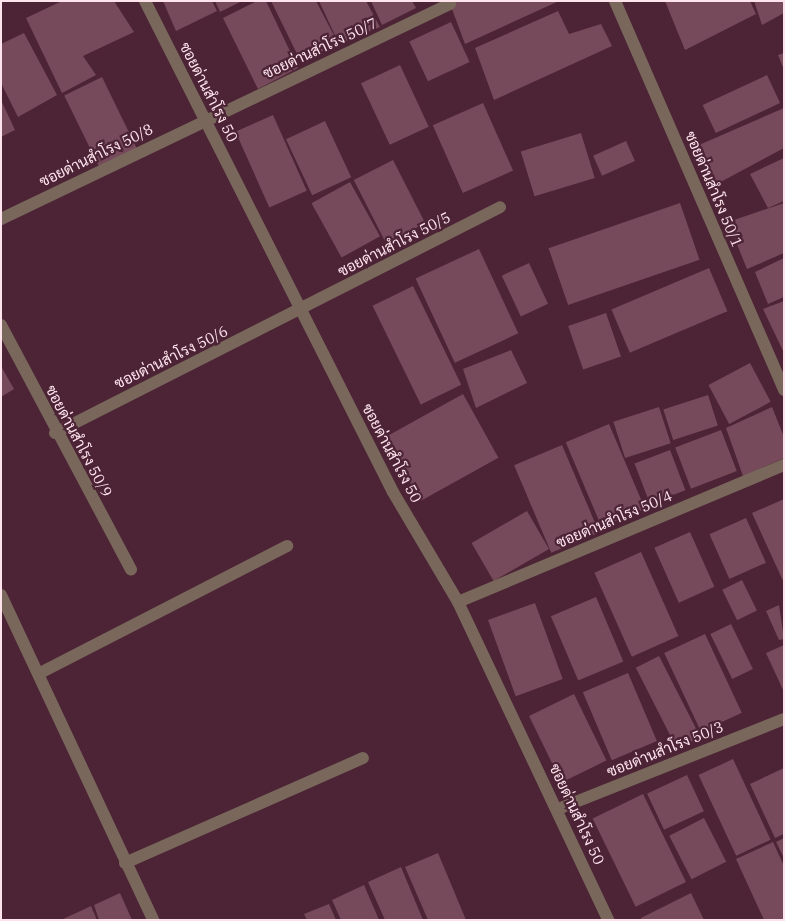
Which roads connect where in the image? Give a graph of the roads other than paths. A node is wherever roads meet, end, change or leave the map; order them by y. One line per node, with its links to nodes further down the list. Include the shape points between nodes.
1 (145, 1): 4 (street, ซอยด่านสำโรง 50)
2 (615, 1): 9 (street, ซอยด่านสำโรง 50/1)
3 (450, 4): 4 (street, ซอยด่านสำโรง 50/7)
4 (205, 120): 6 (street, ซอยด่านสำโรง 50/8); 7 (street, ซอยด่านสำโรง 50)
5 (500, 207): 7 (street, ซอยด่านสำโรง 50/5)
6 (1, 219)
7 (302, 310): 10 (street, ซอยด่านสำโรง 50/6); 15 (street, ซอยด่านสำโรง 50, via 394,492)
8 (1, 325): 10 (street, ซอยด่านสำโรง 50/9)
9 (784, 390)
10 (56, 433): 13 (street, ซอยด่านสำโรง 50/9)
11 (784, 465): 15 (street, ซอยด่านสำโรง 50/4)
12 (287, 546): 16 (street)
13 (131, 570)
14 (1, 596): 16 (street)
15 (458, 602): 19 (street, ซอยด่านสำโรง 50)
16 (40, 673): 20 (street)
17 (784, 719): 19 (street, ซอยด่านสำโรง 50/3)
18 (363, 758): 20 (street)
19 (558, 809): 22 (street, ซอยด่านสำโรง 50)
20 (125, 862): 21 (street)
21 (153, 920)
22 (608, 920)

